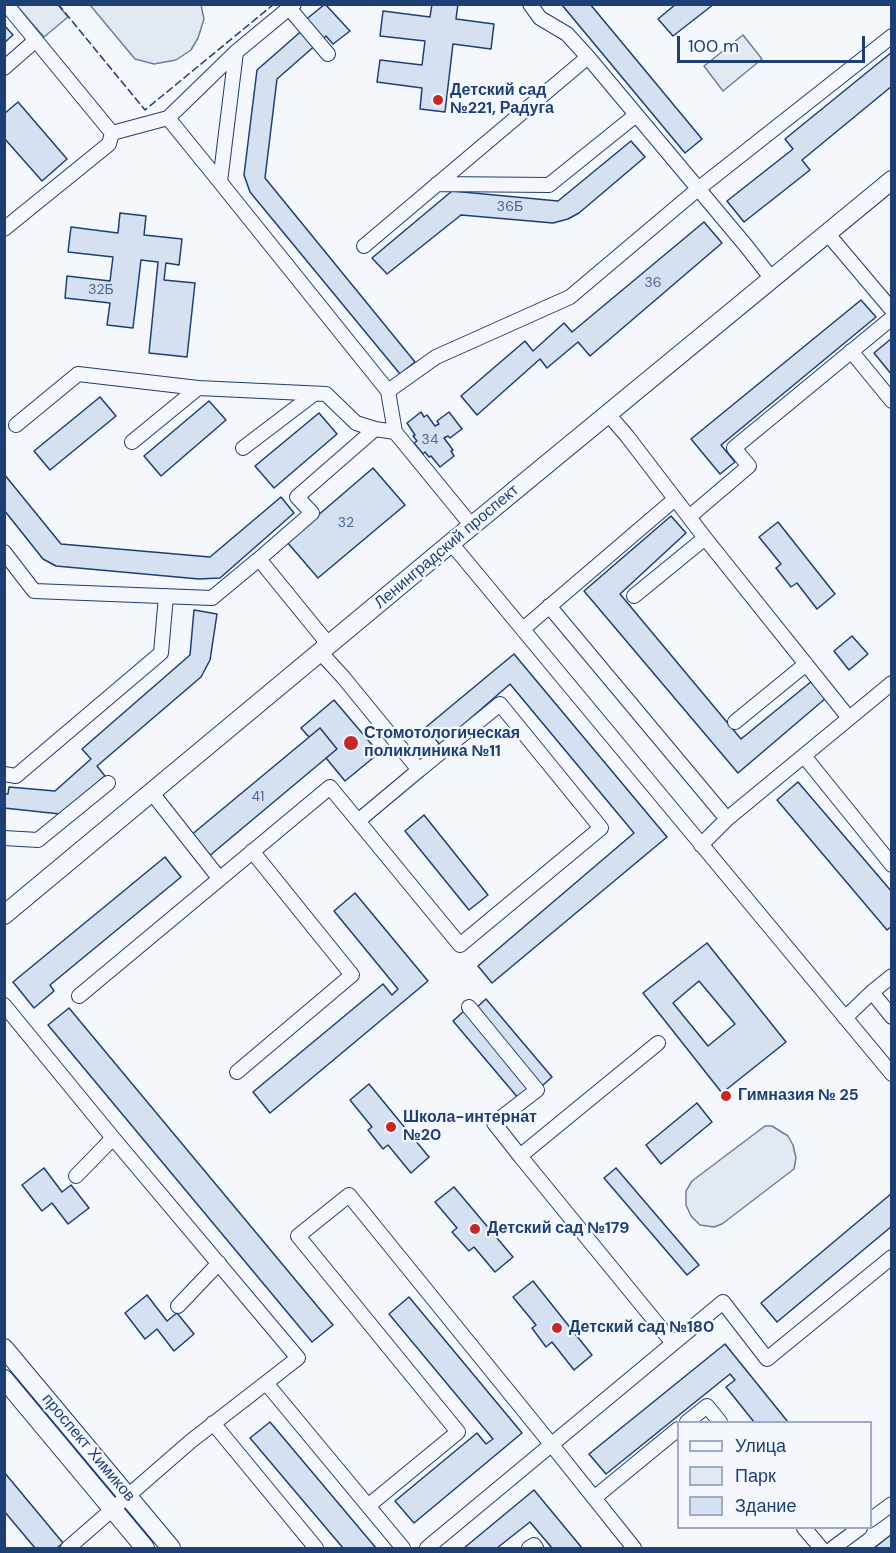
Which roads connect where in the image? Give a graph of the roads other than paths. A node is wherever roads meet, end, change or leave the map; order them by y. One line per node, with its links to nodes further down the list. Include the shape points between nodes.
1 (6, 4): 5 (street)
2 (530, 4): 8 (street, via 540,18 567,34)
3 (291, 6): 6 (street); 7 (street)
4 (891, 36): 16 (street)
5 (36, 40): 9 (street); 12 (street)
6 (236, 52): 11 (street); 14 (street)
7 (328, 54)
8 (588, 57): 10 (street); 15 (street)
9 (4, 68)
10 (636, 115): 15 (street, via 549,185); 16 (street)
11 (168, 118): 12 (street); 14 (street)
12 (112, 133): 17 (street, via 109,144)
13 (891, 180): 18 (main road, Ленинградский проспект)
14 (220, 182): 25 (street)
15 (437, 184): 19 (street)
16 (698, 189): 20 (street); 25 (street, via 570,297 436,357)
17 (4, 229)
18 (827, 233): 20 (main road, Ленинградский проспект); 21 (street)
19 (364, 246)
20 (772, 279): 28 (main road, Ленинградский проспект)
21 (891, 310)
22 (891, 318): 23 (street)
23 (850, 351): 27 (street); 35 (street, via 734,448 749,466)
24 (198, 388): 26 (street); 29 (street, via 78,374); 32 (street)
25 (388, 391): 31 (street)
26 (314, 394): 30 (street, via 326,394 356,423); 33 (street)
27 (891, 401)
28 (608, 414): 34 (street); 36 (main road, Ленинградский проспект)
29 (16, 425)
30 (375, 429): 31 (street); 40 (street, via 297,497 312,513)
31 (395, 432): 36 (street)
32 (132, 442)
33 (243, 448)
34 (675, 499): 35 (street); 43 (street)
35 (689, 517): 37 (street)
36 (472, 526): 38 (main road, Ленинградский проспект)
37 (705, 538): 42 (street); 46 (street)
38 (452, 543): 44 (street); 45 (main road, Ленинградский проспект)
39 (4, 552): 41 (street, via 34,591)
40 (259, 559): 41 (street, via 212,598); 45 (street)
41 (166, 596): 52 (street, via 161,653 16,776)
42 (634, 596)
43 (549, 606): 44 (street); 55 (street)
44 (523, 628): 58 (street)
45 (324, 648): 51 (street); 54 (main road, Ленинградский проспект)
46 (806, 664): 48 (street); 49 (street)
47 (891, 683): 48 (street)
48 (849, 718): 50 (street)
49 (735, 722)
50 (804, 756): 55 (street); 60 (street)
51 (419, 770): 56 (street); 56 (street, via 500,704 602,828 460,945)
52 (4, 774)
53 (108, 783): 57 (street, via 38,840)
54 (152, 793): 61 (street); 62 (main road, Ленинградский проспект)
55 (727, 819): 58 (street)
56 (358, 821): 59 (street, via 330,787)
57 (4, 838)
58 (701, 845): 69 (street)
59 (252, 851): 61 (street); 71 (street, via 352,975)
60 (891, 865)
61 (219, 878): 65 (street)
62 (6, 912)
63 (891, 976): 64 (street)
64 (872, 992): 68 (street); 69 (street)
65 (79, 996)
66 (469, 1007): 74 (street, via 537,1089 494,1124)
67 (5, 1008): 73 (street)
68 (891, 1017)
69 (845, 1018): 72 (street)
70 (658, 1043): 74 (street)
71 (237, 1072)
72 (891, 1074)
73 (113, 1138): 75 (street); 77 (street)
74 (520, 1156): 79 (street)
75 (76, 1176)
76 (891, 1257): 79 (street, via 767,1359 723,1302)
77 (219, 1263): 78 (street); 82 (street, via 298,1358)
78 (178, 1306)
79 (674, 1343): 87 (street)
80 (4, 1348): 88 (main road, проспект Химиков)
81 (4, 1379): 92 (main road, проспект Химиков)
82 (266, 1383): 85 (street); 91 (street)
83 (688, 1421): 84 (street, via 707,1406)
84 (719, 1421)
85 (213, 1423): 88 (street); 99 (street)
86 (677, 1430): 89 (street)
87 (551, 1444): 89 (street); 91 (street, via 349,1195 298,1236 458,1432); 101 (street)
88 (128, 1496): 92 (street); 98 (main road, проспект Химиков)
89 (594, 1498): 104 (street)
90 (891, 1504): 93 (street)
91 (368, 1506): 100 (street)
92 (112, 1509): 96 (street); 97 (main road, проспект Химиков)
93 (872, 1518)
94 (806, 1529): 105 (street)
95 (857, 1529): 106 (street)
96 (68, 1548)
97 (145, 1548)
98 (171, 1548)
99 (316, 1548)
100 (403, 1548)
101 (427, 1548)
102 (529, 1548): 103 (street)
103 (536, 1548)
104 (634, 1548)
105 (821, 1548)
106 (833, 1548)

